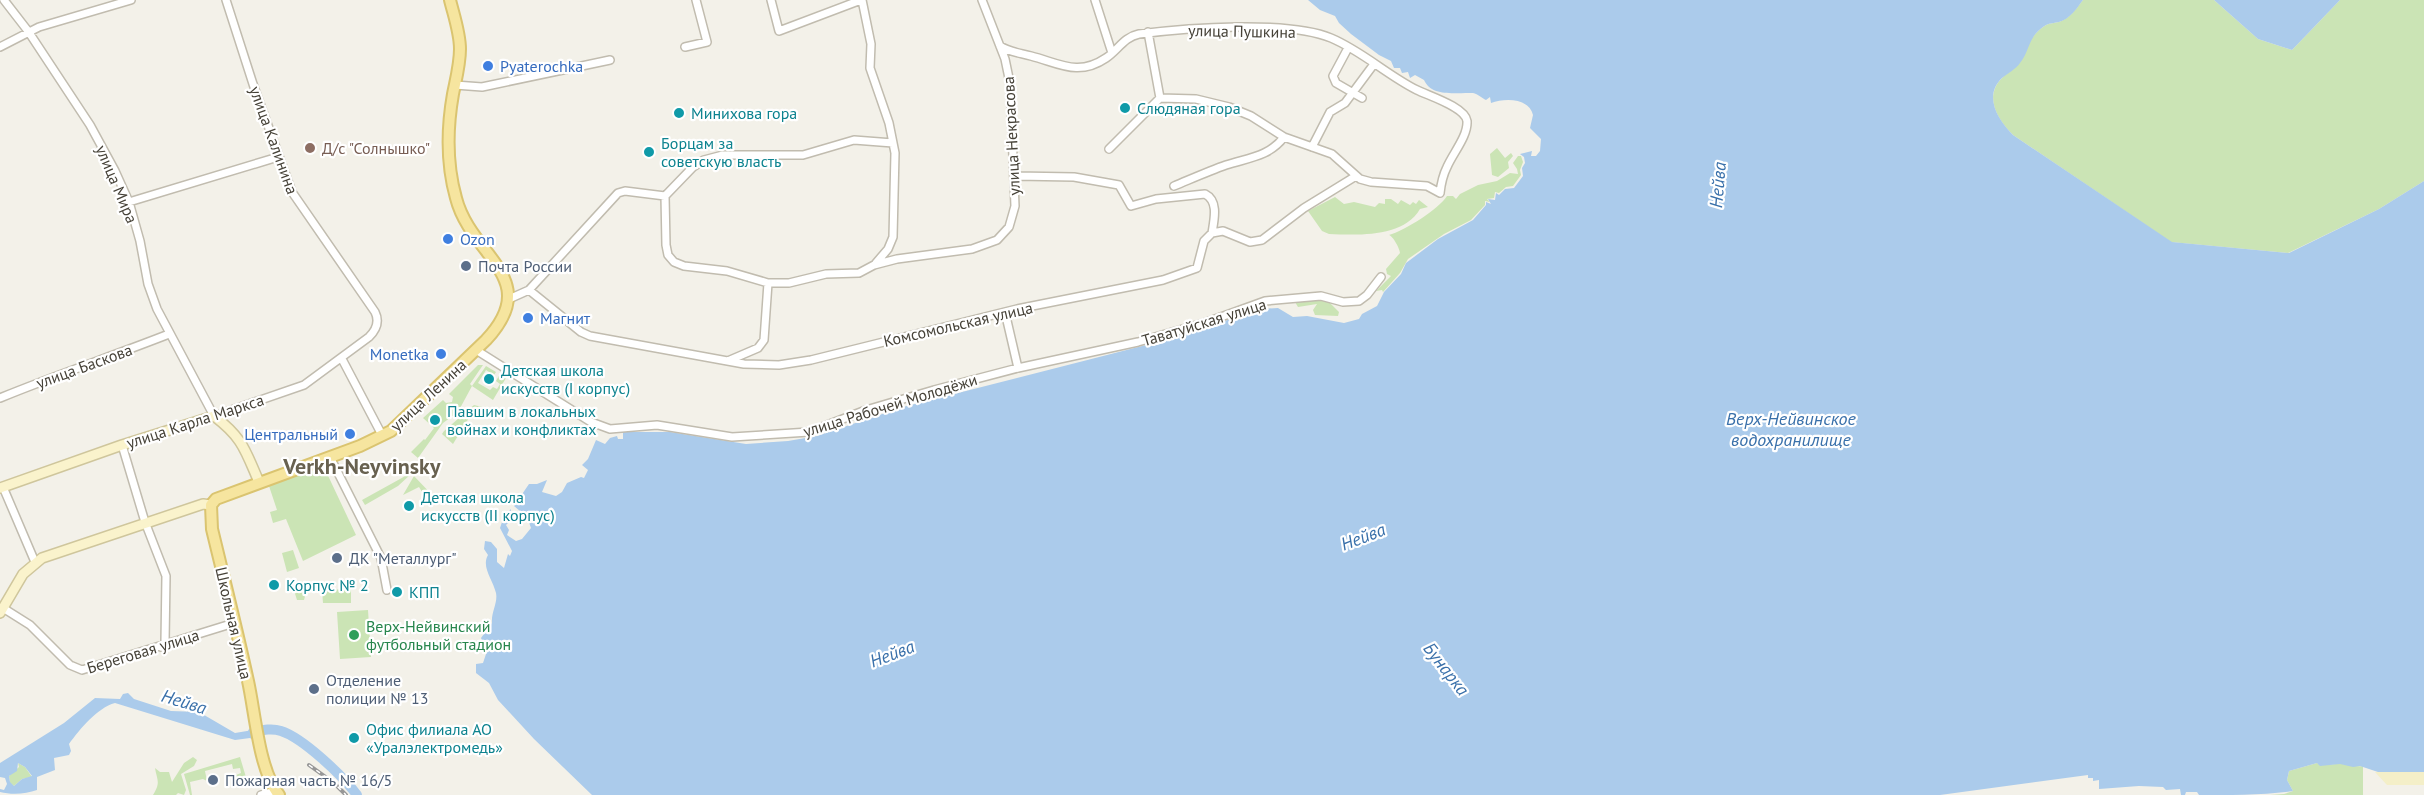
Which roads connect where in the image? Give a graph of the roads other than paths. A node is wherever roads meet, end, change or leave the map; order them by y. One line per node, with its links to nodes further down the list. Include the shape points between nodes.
1 (4, 0): 10 (street, улица Мира)
2 (131, 0): 10 (street)
3 (226, 0): 27 (street, улица Калинина)
4 (450, 0): 19 (main road, via 460,51)
5 (696, 0): 14 (street, via 707,42)
6 (771, 0): 7 (street, via 779,31)
7 (861, 0): 24 (street, via 871,44 870,68)
8 (982, 0): 13 (street, улица Некрасова)
9 (1095, 0): 16 (street)
10 (28, 31): 12 (street); 32 (street, улица Мира, via 97,137)
11 (1148, 33): 15 (street, улица Пушкина, via 1210,28 1279,29 1321,35); 16 (street, улица Пушкина, via 1128,37); 21 (street)
12 (0, 46)
13 (1000, 46): 16 (street, улица Пушкина, via 1066,68 1089,65); 28 (street, улица Некрасова, via 1010,83)
14 (685, 47)
15 (1348, 48): 18 (street, улица Пушкина); 20 (street, via 1333,76 1336,83)
16 (1112, 53)
17 (610, 60): 19 (street, via 489,86)
18 (1374, 64): 20 (street); 29 (street, улица Пушкина, via 1457,109 1467,121 1440,193 1427,186 1371,182)
19 (455, 85): 38 (main road, via 449,132 454,193 470,229 503,275)
20 (1352, 92): 22 (street); 25 (street, via 1345,103 1330,112)
21 (1160, 98): 23 (street, via 1196,99 1229,107); 26 (street)
22 (1362, 98)
23 (1284, 137): 25 (street); 30 (street, via 1259,156)
24 (893, 143): 31 (street, via 854,140 803,155 717,156 693,167); 34 (street, via 893,237)
25 (1312, 147): 29 (street, via 1332,154)
26 (1109, 149)
27 (278, 157): 32 (street); 40 (street, улица Калинина, via 296,199 375,312)
28 (1015, 176): 33 (street, via 1074,177 1119,184 1131,206 1156,199 1208,195 1214,205); 34 (street, улица Некрасова, via 1013,218 1002,237 972,249)
29 (1356, 176): 33 (street, via 1262,240 1250,242 1222,231)
30 (1174, 186)
31 (665, 196): 36 (street, via 666,245 674,262); 37 (street, via 625,191 616,194)
32 (129, 202): 41 (street, улица Мира, via 148,284)
33 (1212, 233): 39 (street, Комсомольская улица, via 1204,241 1193,271)
34 (874, 265): 36 (street, via 856,273)
35 (1381, 277): 45 (street, Таватуйская улица, via 1364,298 1355,302 1321,296 1264,301 1138,342)
36 (768, 283): 44 (street, via 764,339 758,348)
37 (529, 290): 38 (street); 44 (street, Комсомольская улица, via 585,334)
38 (509, 299): 42 (main road, улица Ленина, via 502,322)
39 (1005, 312): 44 (street, Комсомольская улица, via 798,363 758,365); 45 (street)
40 (376, 329): 43 (street, улица Карла Маркса)
41 (169, 334): 46 (street, улица Баскова); 47 (street, улица Мира)
42 (476, 350): 45 (street, улица Рабочей Молодёжи, via 600,427 657,425 732,437 819,430 877,406); 48 (main road, улица Ленина, via 400,423)
43 (342, 360): 47 (street, улица Карла Маркса, via 298,388); 48 (street)
44 (729, 360)
45 (1018, 368)
46 (0, 398)
47 (214, 416): 49 (street, улица Карла Маркса); 51 (street, via 240,440)
48 (382, 435): 50 (main road, улица Ленина)
49 (122, 445): 52 (street, улица Карла Маркса); 54 (street)
50 (330, 458): 51 (main road, улица Ленина); 56 (street, via 381,558)
51 (259, 482): 53 (main road, улица Ленина, via 216,499)
52 (1, 488): 55 (street)
53 (211, 505): 54 (street, улица Ленина); 58 (main road, Школьная улица, via 212,529)
54 (145, 522): 55 (street, улица Ленина); 59 (street, via 166,576 165,642)
55 (35, 562): 57 (street, улица Ленина, via 17,582)
56 (387, 590)
57 (1, 610): 59 (street, Береговая улица, via 30,624 78,669 86,670)
58 (234, 623): 59 (street, Береговая улица); 60 (main road, Школьная улица, via 265,765)
59 (161, 647)
60 (277, 793): 61 (street)
61 (261, 795)

